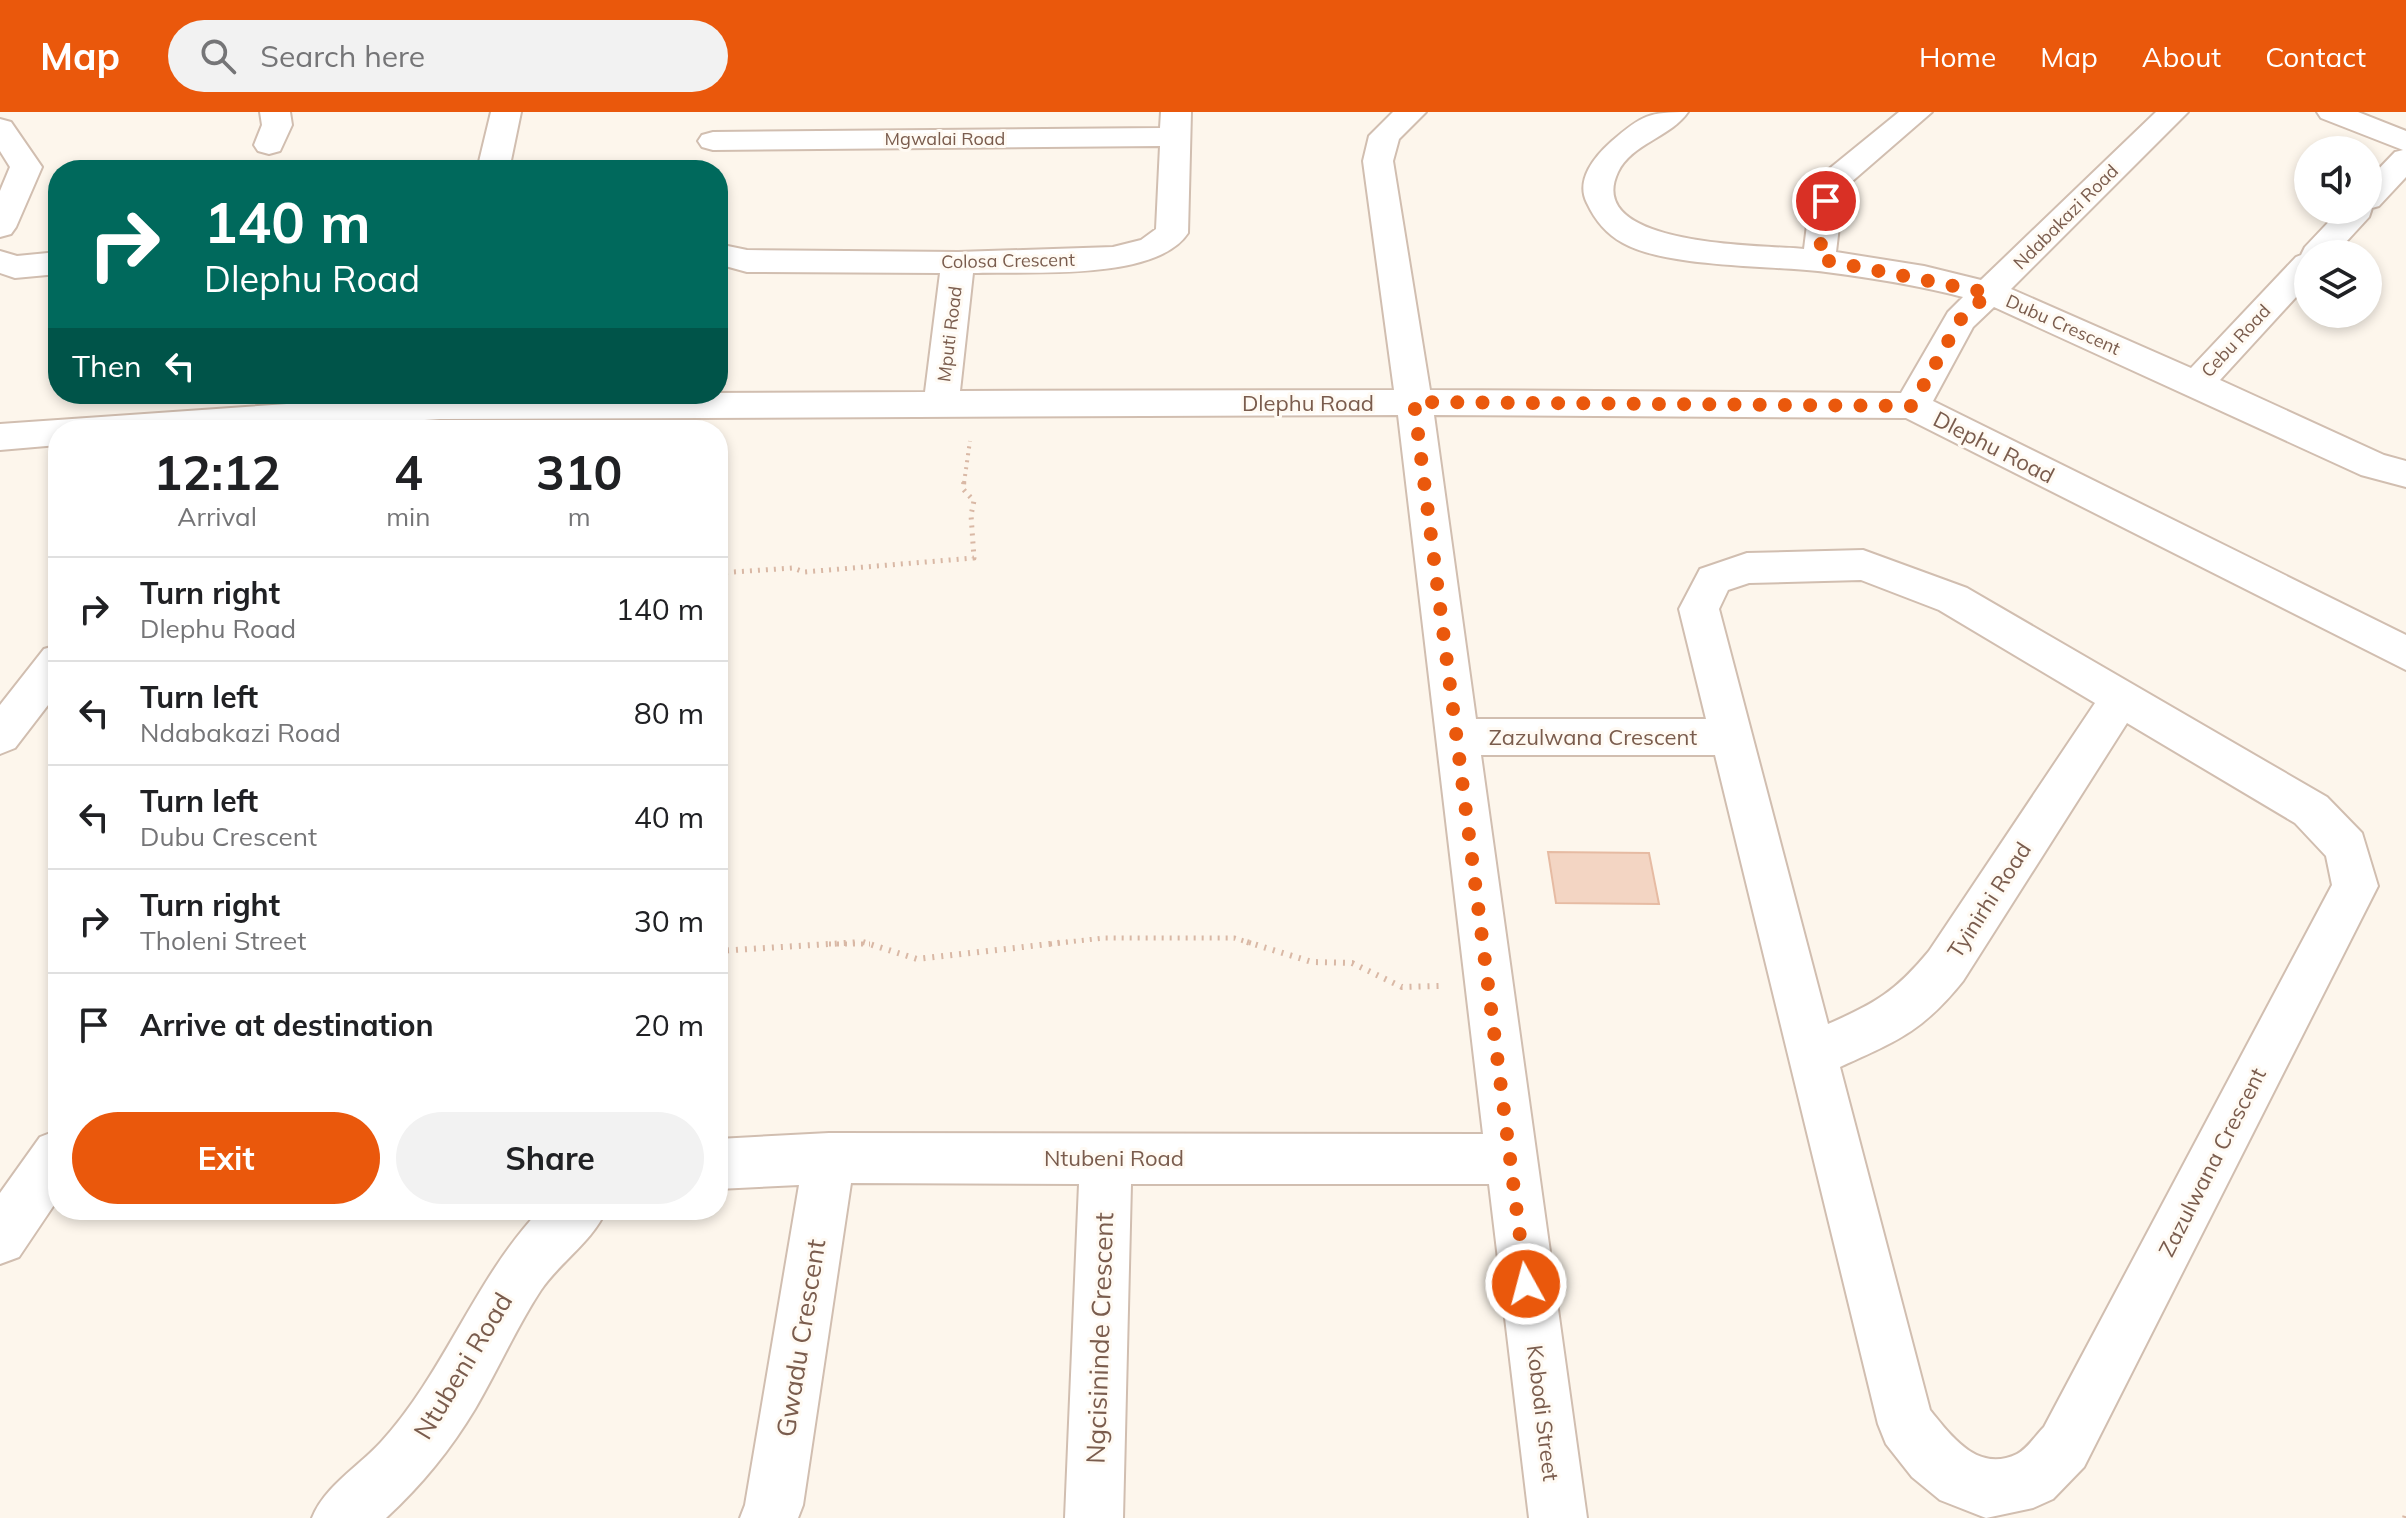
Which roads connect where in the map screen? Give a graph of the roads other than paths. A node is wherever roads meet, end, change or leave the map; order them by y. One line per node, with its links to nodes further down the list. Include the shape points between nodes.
1 (28, 112): 9 (street)
2 (275, 112): 13 (street, via 277,125)
3 (506, 112): 15 (street)
4 (1411, 112): 28 (street, Kobodi Street, via 1384,136 1378,161)
5 (1673, 112): 21 (street, Dubu Crescent, via 1608,159 1599,196 1608,212 1650,244)
6 (1917, 112): 21 (street, via 1835,180 1826,201)
7 (2173, 112): 26 (street, Ndabakazi Road)
8 (2332, 112): 12 (street)
9 (0, 125): 18 (street, via 26,167)
10 (1176, 125): 11 (street, Mgwalai Road); 23 (street, Colosa Crescent, via 1172,233 1153,247 1114,258)
11 (713, 141)
12 (2406, 142)
13 (269, 145)
14 (2406, 159): 16 (street)
15 (495, 160)
16 (2382, 184)
17 (2345, 224): 19 (street)
18 (0, 227)
19 (2330, 240)
20 (728, 256): 23 (street, Colosa Crescent, via 747,261)
21 (1819, 259): 26 (street, Dubu Crescent)
22 (0, 262): 24 (street, via 15,267)
23 (958, 263): 29 (street, Mputi Road)
24 (48, 264)
25 (2294, 279): 27 (street, Cebu Road)
26 (1989, 293): 27 (street, Dubu Crescent); 30 (street, Ndabakazi Road, via 1960,320)
27 (2197, 383): 35 (street, Dubu Crescent, via 2374,466)
28 (1414, 402): 29 (street, Dlephu Road); 30 (street, Dlephu Road); 40 (street, Kobodi Street)
29 (958, 404): 31 (street, Dlephu Road)
30 (1912, 406): 36 (street, Dlephu Road)
31 (438, 410): 32 (street, Dlephu Road)
32 (264, 420)
33 (48, 433): 34 (street)
34 (0, 437)
35 (2406, 474)
36 (2406, 654)
37 (48, 674): 39 (street)
38 (2122, 696): 41 (street, Zazulwana Crescent, via 1953,599 1863,565 1747,568 1714,580 1699,609); 42 (street, Tyinirhi Road, via 1920,998 1888,1021); 42 (street, Zazulwana Crescent, via 2311,810 2346,847 2355,886 2064,1447 2033,1479 1986,1489 1960,1480 1932,1457 1906,1424)
39 (0, 736)
40 (1456, 737): 41 (street, Zazulwana Crescent); 45 (street, Kobodi Street)
41 (1731, 737): 42 (street, Zazulwana Crescent)
42 (1812, 1055)
43 (829, 1158): 44 (street, Ntubeni Road); 46 (street, Ntubeni Road); 51 (street, Gwadu Crescent)
44 (1106, 1158): 45 (street, Ntubeni Road); 52 (street, Ngcisininde Crescent)
45 (1510, 1159): 53 (street, Kobodi Street)
46 (728, 1163)
47 (48, 1169): 49 (street)
48 (567, 1220): 50 (street, Ntubeni Road, via 531,1256 421,1440)
49 (0, 1238)
50 (341, 1518)
51 (769, 1518)
52 (1094, 1518)
53 (1558, 1518)

